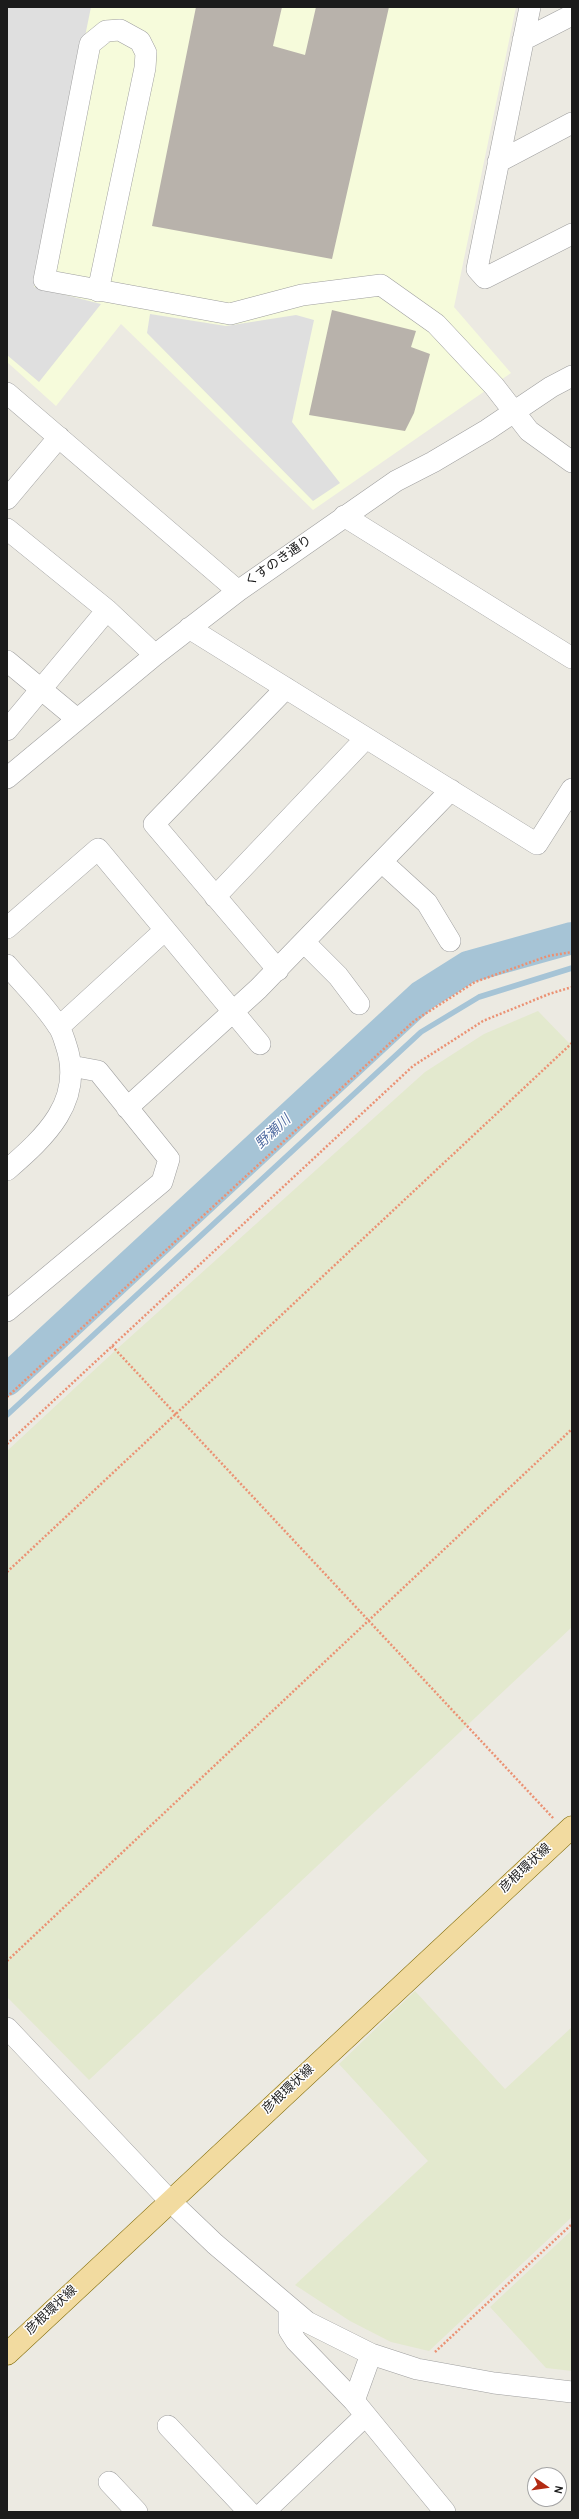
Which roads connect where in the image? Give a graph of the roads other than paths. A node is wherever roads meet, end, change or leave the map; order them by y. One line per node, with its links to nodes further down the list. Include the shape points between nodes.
1 (530, 7): 3 (street)
2 (572, 15): 3 (street)
3 (524, 40): 5 (street)
4 (572, 123): 5 (street)
5 (498, 162): 6 (street, via 477,269 485,278)
6 (572, 234)
7 (98, 291): 7 (street, via 145,68 146,53 140,41 120,30 106,31 90,44 44,280); 10 (street, via 230,314 302,294 381,285 436,324 494,386)
8 (572, 376): 10 (street, くすのき通り)
9 (7, 393): 11 (street)
10 (512, 412): 12 (street, via 529,431); 14 (street, くすのき通り, via 433,462 396,481)
11 (58, 437): 13 (street); 16 (street)
12 (572, 462)
13 (7, 498)
14 (344, 516): 16 (street, くすのき通り); 20 (street)
15 (7, 529): 17 (street)
16 (238, 591): 18 (street, くすのき通り)
17 (107, 610): 19 (street); 23 (street)
18 (189, 628): 19 (street, くすのき通り); 22 (street)
19 (155, 655): 24 (street, くすのき通り)
20 (572, 658)
21 (7, 661): 23 (street)
22 (286, 688): 26 (street); 31 (street, via 154,824)
23 (42, 690): 24 (street); 25 (street)
24 (77, 719): 27 (street, くすのき通り)
25 (7, 730)
26 (366, 738): 29 (street); 31 (street)
27 (7, 778)
28 (572, 789): 29 (street, via 537,844)
29 (451, 790): 30 (street)
30 (382, 862): 34 (street, via 427,903); 35 (street)
31 (215, 897): 37 (street)
32 (7, 928): 33 (street, via 98,850)
33 (165, 930): 39 (street); 40 (street)
34 (450, 941)
35 (304, 942): 37 (street); 38 (street, via 338,976)
36 (7, 965): 40 (street)
37 (278, 970): 39 (street)
38 (360, 1004)
39 (233, 1012): 41 (street); 43 (street)
40 (59, 1027): 42 (street)
41 (260, 1044)
42 (71, 1066): 43 (street, via 98,1071); 44 (street, via 72,1080 59,1119 42,1140)
43 (128, 1108): 45 (street, via 169,1159 162,1182)
44 (7, 1170)
45 (7, 1311)
46 (569, 1830): 48 (main road, 彦根環状線)
47 (7, 2028): 48 (street)
48 (170, 2202): 49 (street); 50 (main road, 彦根環状線)
49 (289, 2307): 51 (street, via 307,2322); 53 (street, via 289,2330 296,2341)
50 (7, 2354)
51 (371, 2354): 52 (street, via 417,2369 494,2383); 53 (street)
52 (572, 2392)
53 (359, 2409): 58 (street); 59 (street)
54 (168, 2426): 57 (street)
55 (109, 2482): 56 (street)
56 (137, 2512)
57 (249, 2512)
58 (264, 2512)
59 (445, 2512)

